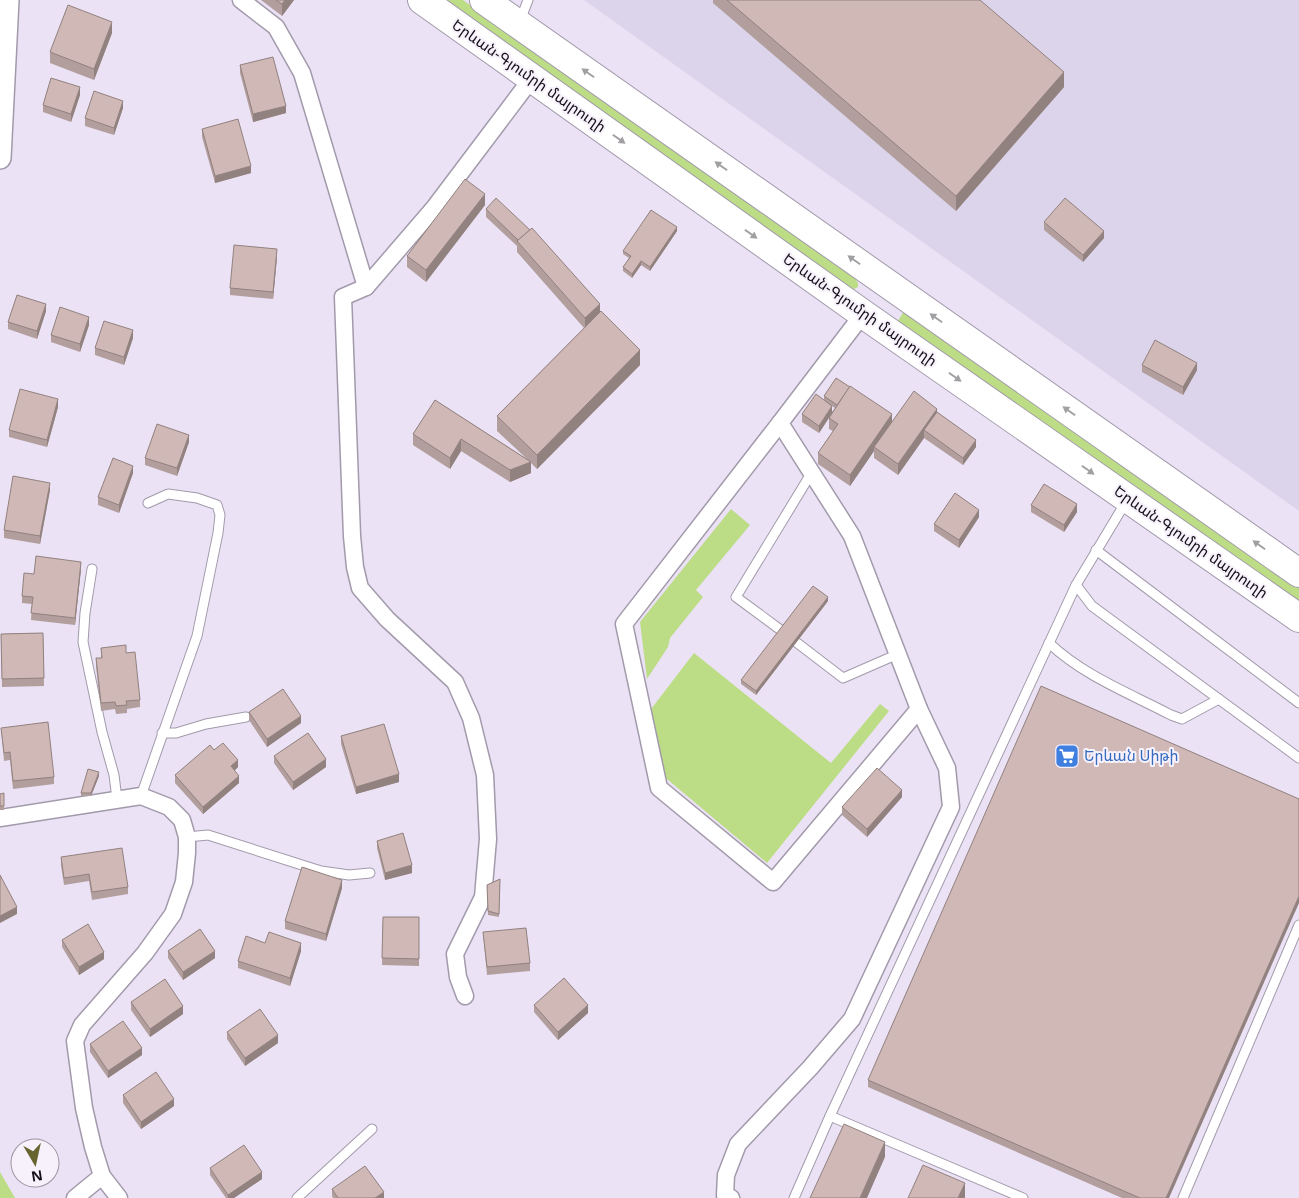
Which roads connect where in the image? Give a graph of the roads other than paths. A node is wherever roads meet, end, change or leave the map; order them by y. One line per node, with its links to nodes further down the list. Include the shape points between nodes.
1 (8, 0): 7 (street)
2 (240, 0): 8 (street, via 276,28 302,73)
3 (422, 0): 6 (highway, Երևան-Գյումրի մայրուղի)
4 (484, 0): 5 (highway)
5 (519, 11): 9 (highway, one-way to 5)
6 (532, 78): 8 (street, via 434,208); 10 (highway, Երևան-Գյումրի մայրուղի, one-way to 10)
7 (0, 158)
8 (366, 287): 36 (street, via 343,297 352,536 360,588 387,619 455,682 471,718 485,775 488,839 483,897 455,954)
9 (894, 288): 10 (highway); 17 (highway, one-way to 9)
10 (868, 316): 11 (street); 13 (highway, Երևան-Գյումրի մայրուղի, one-way to 13)
11 (780, 423): 12 (street); 26 (street, via 624,624 658,788 773,882)
12 (812, 472): 20 (lane, via 736,597); 23 (street, via 852,536)
13 (1128, 498): 15 (lane); 19 (highway, Երևան-Գյումրի մայրուղի)
14 (148, 503): 28 (lane, via 168,494 197,498 217,505 220,515 197,636)
15 (1096, 550): 18 (lane); 25 (lane)
16 (92, 569): 31 (lane, via 83,642)
17 (1299, 573)
18 (1076, 586): 22 (lane); 24 (lane, via 1092,606)
19 (1299, 618)
20 (782, 631)
21 (796, 642): 23 (lane, via 844,678)
22 (1049, 643): 24 (lane, via 1095,677 1170,715 1182,718); 37 (lane)
23 (898, 654): 26 (street)
24 (1219, 699): 29 (lane)
25 (1299, 703)
26 (919, 709): 43 (street, via 947,768 951,807 852,1019 738,1144 726,1175 725,1195)
27 (246, 717): 28 (lane)
28 (162, 734): 30 (lane)
29 (1299, 758)
30 (140, 796): 31 (street); 33 (street, via 169,807 182,820)
31 (117, 799): 32 (street)
32 (0, 818)
33 (187, 837): 34 (lane, via 208,836 321,871 349,876); 39 (street, via 184,882 173,914 145,953 82,1025 75,1042 84,1108)
34 (370, 874)
35 (1299, 925): 46 (lane)
36 (465, 996)
37 (830, 1116): 44 (lane); 45 (lane)
38 (372, 1129): 42 (lane)
39 (102, 1176): 40 (street); 41 (street)
40 (75, 1198)
41 (119, 1198)
42 (297, 1198)
43 (731, 1198)
44 (794, 1198)
45 (1023, 1198)
46 (1184, 1198)

